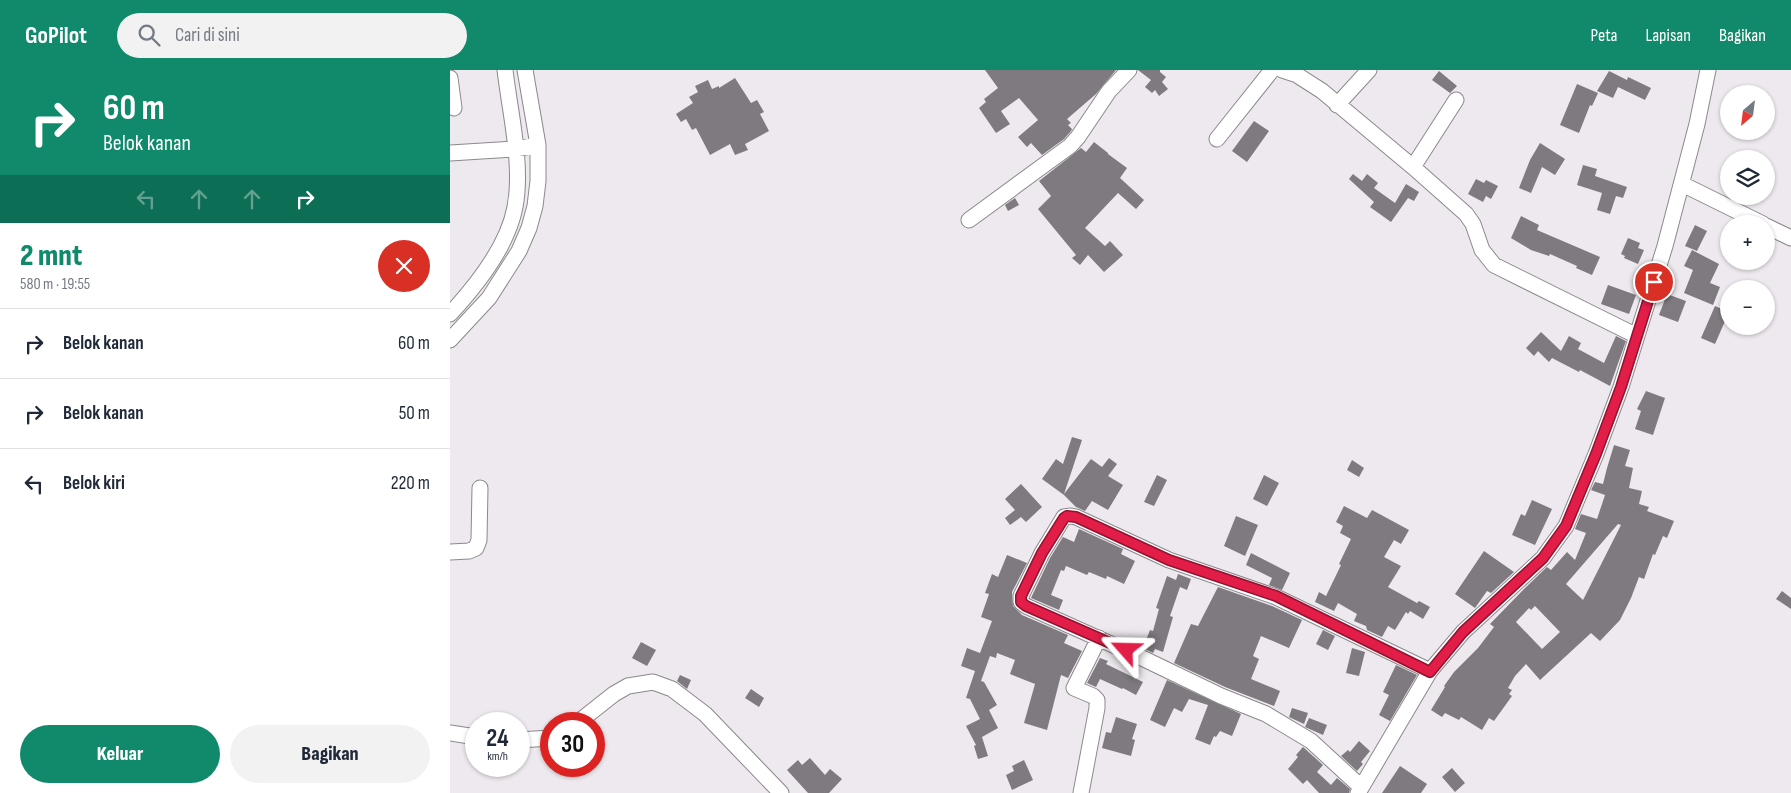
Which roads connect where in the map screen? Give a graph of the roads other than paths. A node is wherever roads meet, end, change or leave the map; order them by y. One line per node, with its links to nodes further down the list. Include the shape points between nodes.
1 (505, 70): 14 (street)
2 (525, 70): 13 (street)
3 (1129, 70): 19 (street, via 1109,91 1070,146)
4 (1272, 70): 12 (street)
5 (1282, 70): 10 (street, via 1297,75)
6 (1370, 70): 10 (street)
7 (1708, 70): 17 (street)
8 (450, 78): 11 (street)
9 (1456, 100): 16 (street)
10 (1337, 105): 16 (street)
11 (454, 108)
12 (1217, 139)
13 (538, 145): 14 (street); 24 (street, via 534,206 520,251 490,298)
14 (515, 149): 15 (street); 22 (street, via 518,185 507,232 475,285)
15 (450, 153)
16 (1413, 167): 23 (street, via 1466,214 1482,250 1494,264)
17 (1682, 184): 18 (street); 23 (street)
18 (1745, 215)
19 (969, 220)
20 (1775, 230): 21 (street)
21 (1791, 238)
22 (450, 314)
23 (1637, 336): 28 (street, via 1596,454 1559,537 1543,558 1454,642)
24 (450, 340)
25 (480, 488): 26 (street, via 476,548)
26 (450, 552)
27 (1099, 638): 28 (street, via 1021,602 1042,553 1067,516 1076,517 1169,560 1276,596); 32 (street, via 1266,714 1311,741); 34 (street, via 1074,688 1097,700)
28 (1430, 672): 32 (street)
29 (591, 712): 33 (street, via 628,686 653,682 672,688 705,714)
30 (450, 733): 31 (street)
31 (465, 735)
32 (1359, 790)
33 (781, 793)
34 (1081, 793)

